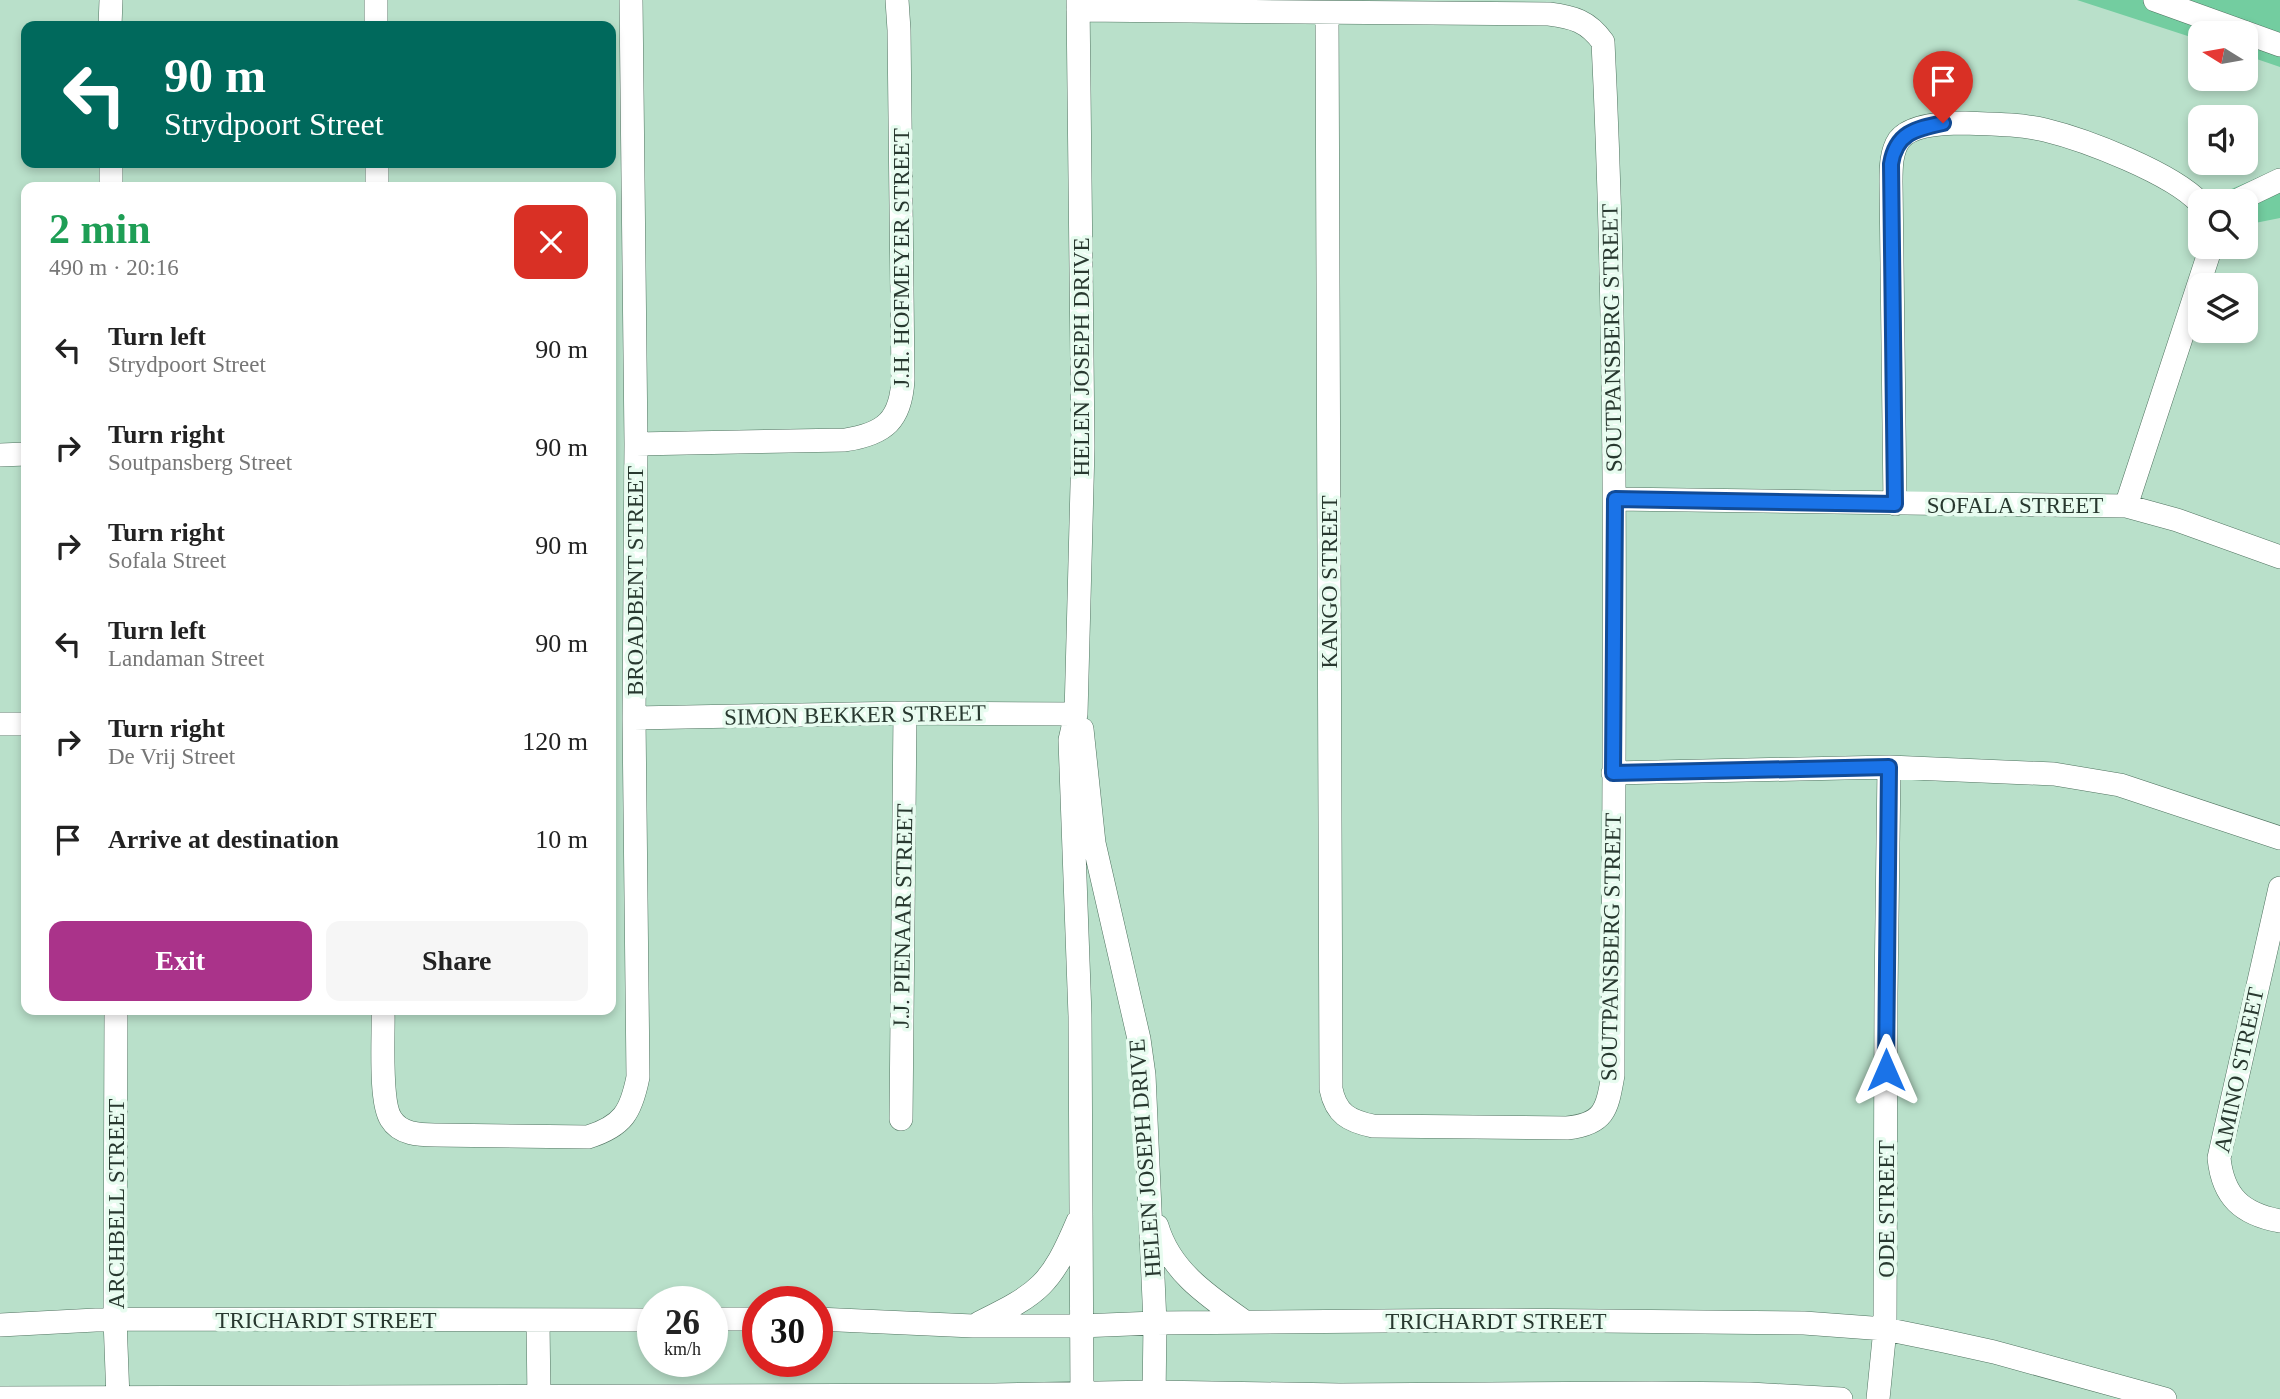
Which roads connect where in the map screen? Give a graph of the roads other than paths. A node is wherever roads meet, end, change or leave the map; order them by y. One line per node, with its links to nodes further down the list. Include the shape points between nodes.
1 (111, 0): 9 (street)
2 (376, 0): 10 (street)
3 (631, 0): 16 (street, BROADBENT STREET)
4 (897, 0): 16 (street, J.H. HOFMEYER STREET, via 903,379 896,412 885,427 867,437 845,440)
5 (2155, 0): 11 (street)
6 (1078, 5): 7 (street); 24 (street, HELEN JOSEPH DRIVE, via 1083,447)
7 (1140, 5): 8 (street)
8 (1327, 13): 19 (street, SOUTPANSBERG STREET, via 1549,14 1584,22 1603,42); 35 (street, KANGO STREET, via 1331,1089 1342,1115)
9 (110, 21)
10 (376, 21)
11 (2280, 45)
12 (2280, 180): 13 (street)
13 (2258, 190)
14 (2188, 192): 20 (street, via 2156,172 2045,130 1943,123 1900,138 1893,152 1891,182)
15 (2207, 259): 21 (street)
16 (636, 444): 25 (street, BROADBENT STREET)
17 (21, 454): 18 (street)
18 (0, 455)
19 (1615, 499): 20 (street, SOFALA STREET); 29 (street, SOUTPANSBERG STREET)
20 (1895, 504): 21 (street, SOFALA STREET)
21 (2126, 506): 22 (street, SOFALA STREET)
22 (2280, 557)
23 (905, 713): 24 (street, SIMON BEKKER STREET); 25 (street, SIMON BEKKER STREET); 34 (street, J.J. PIENAAR STREET)
24 (1076, 713): 36 (street, HELEN JOSEPH DRIVE, via 1083,733 1094,843 1139,1039); 37 (street, HELEN JOSEPH DRIVE, via 1070,740)
25 (634, 718): 33 (street, BROADBENT STREET, via 638,1077 632,1104 622,1119 607,1131 588,1137 425,1135 403,1130 391,1119 385,1104)
26 (0, 724): 27 (street)
27 (21, 724)
28 (1889, 767): 29 (street); 30 (street, via 2054,774 2120,785); 48 (street, ODE STREET)
29 (1613, 773): 35 (street, SOUTPANSBERG STREET, via 1613,1075 1598,1119 1587,1126 1567,1128)
30 (2280, 838)
31 (2280, 888): 38 (street, AMINO STREET, via 2219,1158 2221,1176 2232,1198 2255,1213)
32 (116, 1015): 39 (street, ARCHBELL STREET)
33 (383, 1015)
34 (901, 1119)
35 (1373, 1126)
36 (1151, 1206): 43 (street, via 1161,1239 1180,1270); 44 (street, HELEN JOSEPH DRIVE)
37 (1082, 1211): 46 (street, via 1049,1278 1021,1302); 47 (street, HELEN JOSEPH DRIVE)
38 (2280, 1221)
39 (115, 1319): 42 (street, TRICHARDT STREET); 45 (street, TRICHARDT STREET); 55 (street, ARCHBELL STREET)
40 (637, 1320): 42 (street, TRICHARDT STREET)
41 (833, 1320): 46 (street, TRICHARDT STREET)
42 (538, 1322): 54 (street)
43 (1245, 1322): 44 (street, TRICHARDT STREET); 48 (street, TRICHARDT STREET, via 1652,1320)
44 (1155, 1323): 47 (street, TRICHARDT STREET); 50 (street, HELEN JOSEPH DRIVE)
45 (0, 1325)
46 (973, 1326): 47 (street, TRICHARDT STREET)
47 (1080, 1326): 49 (street, HELEN JOSEPH DRIVE)
48 (1885, 1329): 57 (street, ODE STREET); 58 (street, TRICHARDT STREET, via 1994,1352)
49 (1082, 1396): 50 (street); 52 (street)
50 (1154, 1396): 51 (street)
51 (1239, 1396): 56 (street, via 1750,1394)
52 (999, 1397): 54 (street)
53 (0, 1398): 55 (street)
54 (539, 1398): 55 (street)
55 (118, 1399)
56 (1841, 1399)
57 (1878, 1399)
58 (2165, 1399)

